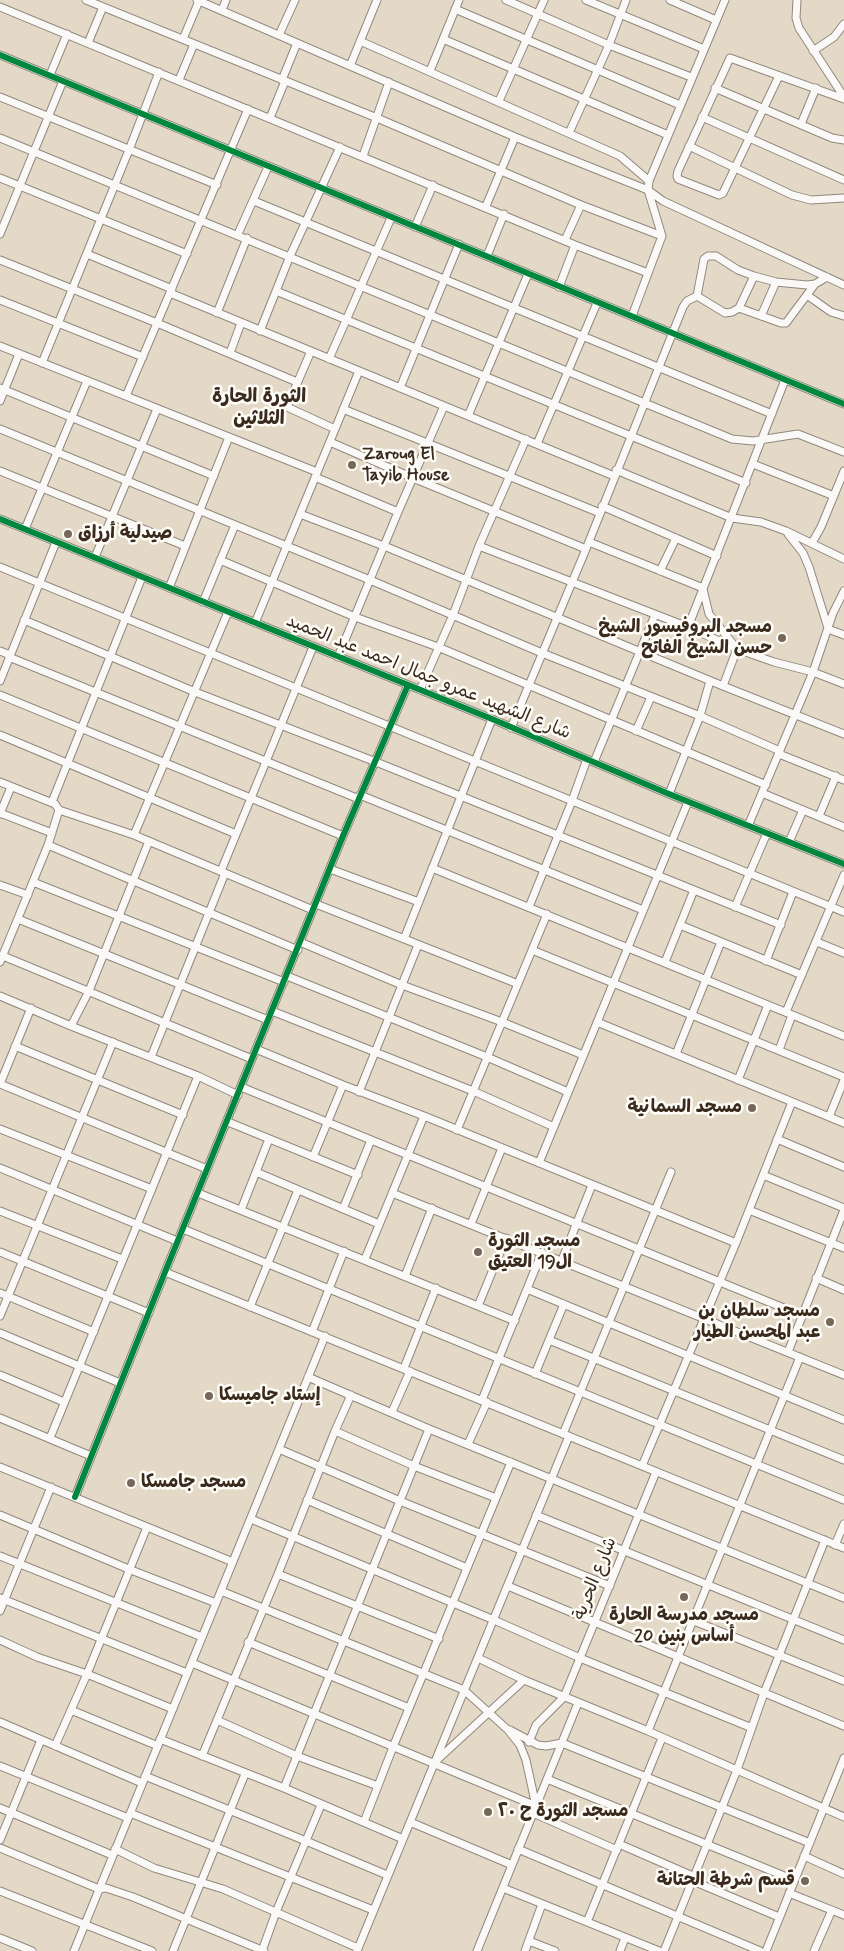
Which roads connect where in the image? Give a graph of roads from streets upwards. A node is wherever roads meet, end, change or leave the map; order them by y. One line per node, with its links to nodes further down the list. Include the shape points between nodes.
1 (89, 0): 16 (street)
2 (198, 0): 18 (street); 27 (street)
3 (226, 0): 18 (street)
4 (295, 0): 25 (street)
5 (377, 0): 28 (street)
6 (459, 0): 17 (street)
7 (506, 0): 20 (street)
8 (544, 0): 20 (street)
9 (586, 0): 21 (street)
10 (626, 0): 21 (street)
11 (670, 0): 22 (street)
12 (725, 0): 22 (street)
13 (797, 0): 19 (street)
14 (802, 0): 19 (street)
15 (0, 7): 24 (street)
16 (103, 7): 27 (street); 30 (street)
17 (455, 9): 26 (street); 29 (street)
18 (222, 10): 25 (street)
19 (796, 12): 35 (street, via 799,28)
20 (537, 14): 29 (street); 33 (street)
21 (621, 14): 33 (street); 34 (street)
22 (716, 20): 34 (street)
23 (844, 24): 35 (street, via 834,37)
24 (67, 34): 30 (street); 42 (street)
25 (278, 35): 31 (street)
26 (443, 38): 38 (street); 40 (street)
27 (183, 39): 32 (street)
28 (360, 40): 37 (street); 40 (street)
29 (526, 40): 38 (street); 39 (street)
30 (88, 43): 41 (street)
31 (297, 43): 37 (street); 46 (street)
32 (194, 44): 45 (street); 46 (street)
33 (609, 44): 39 (street); 44 (street)
34 (704, 49): 44 (street)
35 (813, 51): 52 (street)
36 (0, 55): 42 (street)
37 (350, 66): 48 (street)
38 (514, 68): 53 (street); 54 (street)
39 (597, 70): 53 (street); 55 (street)
40 (430, 71): 54 (street)
41 (159, 72): 45 (street); 58 (street)
42 (50, 75): 47 (street)
43 (779, 76): 49 (street, via 730,58); 50 (street); 56 (street)
44 (691, 78): 55 (street)
45 (179, 80): 57 (street)
46 (283, 80): 61 (street); 62 (street)
47 (63, 81): 58 (street); 59 (street)
48 (389, 82): 62 (street); 66 (street)
49 (716, 88): 56 (street); 60 (street)
50 (816, 88): 52 (street); 63 (street)
51 (0, 97): 59 (street)
52 (844, 98)
53 (584, 99): 64 (street); 65 (street)
54 (500, 101): 64 (street)
55 (680, 105): 65 (street)
56 (764, 108): 63 (street); 68 (street)
57 (248, 109): 61 (street); 73 (street)
58 (143, 113): 72 (street); 73 (street)
59 (49, 117): 72 (street); 74 (street)
60 (702, 117): 68 (street); 70 (street)
61 (270, 118): 71 (street)
62 (377, 118): 75 (street); 78 (street)
63 (801, 124): 69 (street)
64 (569, 133): 81 (street, via 620,156)
65 (668, 135): 81 (street)
66 (515, 137): 78 (street); 87 (street)
67 (0, 138): 74 (street)
68 (750, 139): 77 (street); 80 (street)
69 (844, 140)
70 (689, 146): 77 (street); 77 (street, via 678,171 678,179 722,195)
71 (340, 147): 75 (street); 86 (street)
72 (129, 150): 82 (street); 84 (street)
73 (231, 151): 76 (street); 84 (street)
74 (34, 152): 82 (street); 85 (street)
75 (363, 156): 83 (street)
76 (268, 167): 86 (street); 89 (street)
77 (736, 168): 88 (street, via 803,199)
78 (500, 170): 90 (street); 91 (street)
79 (0, 178): 85 (street)
80 (844, 180)
81 (649, 181): 87 (street)
82 (115, 184): 95 (street); 96 (street)
83 (433, 184): 91 (street); 98 (street)
84 (217, 185): 96 (street)
85 (20, 186): 93 (street); 95 (street)
86 (320, 188): 94 (street); 97 (street)
87 (648, 190): 101 (street); 115 (street, via 663,201)
88 (844, 198)
89 (254, 201): 97 (street); 100 (street)
90 (581, 205): 101 (street); 103 (street)
91 (486, 206): 92 (street)
92 (504, 214): 103 (street); 110 (street)
93 (3, 218): 99 (street)
94 (391, 218): 98 (street); 106 (street)
95 (101, 219): 107 (street); 108 (street)
96 (202, 220): 100 (street); 108 (street)
97 (304, 222): 106 (street); 109 (street)
98 (415, 227): 104 (street)
99 (0, 234)
100 (238, 234): 102 (street)
101 (662, 236): 112 (street)
102 (247, 238): 109 (street); 131 (street)
103 (565, 240): 105 (street)
104 (459, 244): 110 (street); 116 (street)
105 (576, 245): 112 (street); 121 (street)
106 (377, 252): 116 (street); 120 (street)
107 (87, 254): 122 (street); 123 (street)
108 (187, 254): 123 (street)
109 (290, 256): 120 (street); 124 (street)
110 (487, 256): 113 (street)
111 (0, 260): 122 (street)
112 (648, 273): 133 (street)
113 (528, 274): 121 (street); 129 (street)
114 (754, 276): 117 (street); 126 (street, via 716,256 708,256 704,259); 130 (street)
115 (827, 277): 118 (street); 119 (street)
116 (444, 279): 129 (street); 132 (street)
117 (776, 282): 118 (street); 134 (street)
118 (815, 284): 125 (street)
119 (844, 285)
120 (360, 287): 132 (street); 136 (street)
121 (559, 287): 128 (street)
122 (72, 289): 137 (street); 138 (street)
123 (171, 291): 131 (street); 138 (street)
124 (276, 291): 136 (street); 140 (street)
125 (807, 295): 134 (street, via 786,323); 135 (street, via 831,312)
126 (697, 296): 130 (street, via 725,313); 141 (street, via 682,307)
127 (0, 300): 137 (street)
128 (597, 303): 133 (street); 142 (street)
129 (512, 308): 142 (street); 143 (street)
130 (739, 308): 134 (street)
131 (217, 313): 139 (street)
132 (430, 316): 143 (street); 145 (street)
133 (632, 316): 141 (street)
134 (762, 316)
135 (844, 316)
136 (346, 320): 145 (street); 150 (street)
137 (58, 323): 149 (street); 151 (street)
138 (158, 323): 147 (street); 149 (street)
139 (242, 323): 140 (street); 147 (street)
140 (260, 331): 146 (street)
141 (673, 333): 152 (street); 156 (street)
142 (583, 337): 152 (street); 154 (street)
143 (498, 342): 154 (street); 155 (street)
144 (0, 346): 148 (street)
145 (417, 348): 155 (street); 159 (street)
146 (311, 351): 150 (street); 158 (street)
147 (230, 353): 158 (street)
148 (19, 354): 151 (street); 160 (street)
149 (143, 357): 161 (street)
150 (329, 360): 153 (street)
151 (42, 363): 157 (street)
152 (660, 367): 163 (street); 169 (street)
153 (359, 371): 159 (street); 168 (street)
154 (568, 371): 163 (street); 165 (street)
155 (485, 377): 165 (street); 170 (street)
156 (786, 380): 164 (street); 169 (street)
157 (87, 381): 161 (street); 171 (street)
158 (297, 382): 173 (street, via 287,407)
159 (400, 388): 166 (street)
160 (2, 389): 162 (street); 171 (street)
161 (126, 396): 167 (street)
162 (0, 400)
163 (645, 402): 174 (street); 177 (street, via 732,439)
164 (844, 404)
165 (553, 405): 174 (street); 180 (street)
166 (444, 406): 170 (street); 179 (street)
167 (157, 408): 175 (street); 181 (street)
168 (344, 409): 173 (street); 179 (street)
169 (772, 414): 177 (street)
170 (468, 416): 176 (street)
171 (72, 418): 181 (street); 182 (street)
172 (0, 429): 182 (street)
173 (335, 429): 178 (street)
174 (631, 436): 187 (street); 194 (street)
175 (229, 437): 188 (street); 189 (street)
176 (526, 440): 180 (street); 190 (street)
177 (762, 441): 183 (street, via 798,434); 184 (street)
178 (330, 442): 188 (street); 191 (street)
179 (428, 443): 190 (street); 191 (street)
180 (537, 444): 187 (street)
181 (142, 446): 189 (street); 193 (street)
182 (57, 452): 193 (street); 195 (street)
183 (844, 452)
184 (753, 464): 194 (street); 196 (street)
185 (0, 471): 195 (street)
186 (844, 471): 192 (street)
187 (615, 473): 198 (street); 203 (street)
188 (316, 475): 200 (street); 201 (street)
189 (214, 476): 197 (street)
190 (510, 476): 198 (street); 199 (street)
191 (413, 478): 199 (street); 200 (street)
192 (842, 480): 196 (street)
193 (127, 481): 197 (street); 202 (street)
194 (746, 483): 203 (street)
195 (42, 488): 202 (street); 206 (street)
196 (834, 496): 210 (street)
197 (200, 510): 205 (street); 211 (street)
198 (601, 510): 208 (street); 215 (street)
199 (494, 511): 214 (street); 215 (street)
200 (398, 512): 213 (street)
201 (300, 514): 212 (street); 213 (street)
202 (112, 516): 211 (street); 217 (street)
203 (732, 518): 207 (street, via 761,522); 216 (street)
204 (0, 519): 206 (street, شارع الشهيد عمرو جمال احمد عبد الحميد)
205 (235, 525): 212 (street); 219 (street)
206 (25, 529): 209 (street, شارع الشهيد عمرو جمال احمد عبد الحميد)
207 (786, 531): 210 (street); 241 (street, via 810,567)
208 (676, 538): 216 (street); 221 (street)
209 (56, 542): 217 (street, شارع الشهيد عمرو جمال احمد عبد الحميد); 226 (street)
210 (812, 543): 218 (street)
211 (185, 546): 228 (street)
212 (287, 546): 224 (street); 225 (street)
213 (384, 546): 223 (street); 224 (street)
214 (480, 546): 223 (street); 227 (street)
215 (587, 546): 221 (street); 227 (street)
216 (717, 556): 229 (street)
217 (95, 557): 222 (street, شارع الشهيد عمرو جمال احمد عبد الحميد)
218 (844, 559)
219 (220, 560): 225 (street); 231 (street)
220 (0, 567): 226 (street)
221 (660, 571): 229 (street)
222 (142, 577): 228 (street, شارع الشهيد عمرو جمال احمد عبد الحميد); 236 (street)
223 (466, 579): 233 (street); 237 (street)
224 (370, 580): 233 (street); 235 (street)
225 (272, 581): 235 (street); 239 (street)
226 (39, 583): 236 (street); 238 (street)
227 (572, 583): 234 (street); 237 (street)
228 (169, 588): 231 (street, شارع الشهيد عمرو جمال احمد عبد الحميد)
229 (703, 588): 240 (street); 245 (street, via 709,614)
230 (844, 591): 241 (street, via 832,613)
231 (203, 602): 232 (street, شارع الشهيد عمرو جمال احمد عبد الحميد)
232 (228, 612): 239 (street, شارع الشهيد عمرو جمال احمد عبد الحميد); 248 (street)
233 (453, 615): 244 (street); 249 (street)
234 (655, 616): 240 (street); 247 (street)
235 (355, 617): 244 (street); 252 (street)
236 (126, 618): 248 (street); 251 (street)
237 (558, 618): 247 (street); 249 (street)
238 (24, 620): 250 (street); 251 (street)
239 (255, 623): 243 (street, شارع الشهيد عمرو جمال احمد عبد الحميد)
240 (688, 627): 245 (street)
241 (828, 629): 242 (street); 253 (street)
242 (844, 635)
243 (313, 647): 252 (street, شارع الشهيد عمرو جمال احمد عبد الحميد); 261 (street)
244 (438, 647): 260 (street); 262 (street)
245 (737, 649): 253 (street); 259 (street)
246 (0, 651): 250 (street)
247 (640, 652): 255 (street); 258 (street)
248 (211, 653): 261 (street); 264 (street)
249 (542, 653): 258 (street); 260 (street)
250 (10, 656): 254 (street); 263 (street)
251 (110, 656): 263 (street); 264 (street)
252 (338, 658): 257 (street, شارع الشهيد عمرو جمال احمد عبد الحميد)
253 (813, 672): 256 (street); 267 (street)
254 (0, 681)
255 (710, 681): 259 (street); 268 (street)
256 (844, 684)
257 (408, 685): 262 (street, شارع الشهيد عمرو جمال احمد عبد الحميد); 273 (street)
258 (626, 686): 266 (street); 270 (street)
259 (723, 686): 267 (street)
260 (528, 687): 270 (street); 275 (street)
261 (296, 688): 272 (street); 273 (street)
262 (420, 690): 269 (street, شارع الشهيد عمرو جمال احمد عبد الحميد)
263 (96, 691): 271 (street); 274 (street)
264 (194, 692): 271 (street); 272 (street)
265 (0, 695): 274 (street)
266 (651, 697): 268 (street); 276 (street)
267 (796, 715): 277 (street); 279 (street)
268 (700, 716): 279 (street); 280 (street)
269 (492, 719): 275 (street, شارع الشهيد عمرو جمال احمد عبد الحميد); 283 (street)
270 (612, 721): 276 (street); 286 (street)
271 (181, 725): 281 (street); 284 (street)
272 (281, 725): 281 (street); 285 (street)
273 (390, 727): 283 (street); 285 (street)
274 (82, 728): 284 (street); 287 (street)
275 (512, 728): 282 (street, شارع الشهيد عمرو جمال احمد عبد الحميد)
276 (636, 731): 280 (street)
277 (844, 734)
278 (0, 735): 287 (street)
279 (780, 752): 288 (street); 291 (street)
280 (686, 753): 291 (street); 294 (street)
281 (266, 760): 296 (street); 298 (street)
282 (587, 760): 286 (street, شارع الشهيد عمرو جمال احمد عبد الحميد); 299 (street)
283 (475, 761): 295 (street); 299 (street)
284 (165, 762): 297 (street); 298 (street)
285 (376, 762): 295 (street); 296 (street)
286 (594, 762): 294 (street, شارع الشهيد عمرو جمال احمد عبد الحميد)
287 (68, 763): 297 (street); 300 (street)
288 (836, 776): 289 (street); 305 (street)
289 (844, 780)
290 (0, 782): 292 (street)
291 (766, 785): 293 (street)
292 (11, 787): 300 (street); 304 (street)
293 (762, 793): 303 (street); 306 (street)
294 (669, 794): 301 (street, شارع الشهيد عمرو جمال احمد عبد الحميد)
295 (461, 796): 308 (street); 314 (street)
296 (360, 797): 308 (street); 313 (street)
297 (150, 798): 311 (street); 312 (street)
298 (251, 798): 311 (street); 313 (street)
299 (572, 801): 314 (street); 316 (street)
300 (52, 802): 302 (street)
301 (688, 802): 306 (street, شارع الشهيد عمرو جمال احمد عبد الحميد); 316 (street)
302 (59, 810): 309 (street); 312 (street)
303 (803, 810): 305 (street); 317 (street)
304 (0, 813): 309 (street)
305 (818, 816): 307 (street)
306 (748, 826): 310 (street, شارع الشهيد عمرو جمال احمد عبد الحميد)
307 (844, 827)
308 (447, 831): 320 (street); 322 (street)
309 (52, 833): 318 (street)
310 (767, 833): 317 (street, شارع الشهيد عمرو جمال احمد عبد الحميد); 324 (street)
311 (236, 834): 323 (street)
312 (134, 835): 315 (street)
313 (343, 836): 321 (street)
314 (558, 836): 322 (street); 325 (street)
315 (149, 841): 323 (street); 327 (street)
316 (671, 841): 324 (street); 325 (street)
317 (789, 842): 319 (street, شارع الشهيد عمرو جمال احمد عبد الحميد)
318 (48, 846): 327 (street); 328 (street)
319 (844, 864)
320 (432, 868): 333 (street); 335 (street)
321 (330, 869): 333 (street); 334 (street)
322 (544, 870): 335 (street); 338 (street)
323 (223, 872): 334 (street); 339 (street)
324 (750, 874): 331 (street); 336 (street)
325 (657, 875): 330 (street); 338 (street)
326 (844, 875): 337 (street)
327 (133, 881): 339 (street); 342 (street)
328 (33, 882): 332 (street); 342 (street)
329 (0, 885): 332 (street)
330 (694, 890): 336 (street); 344 (street)
331 (793, 892): 337 (street); 345 (street)
332 (28, 895): 343 (street)
333 (419, 902): 346 (street)
334 (315, 907): 346 (street); 350 (street)
335 (529, 907): 341 (street)
336 (735, 907): 345 (street)
337 (831, 907): 340 (street); 348 (street)
338 (643, 910): 351 (street)
339 (209, 912): 350 (street); 352 (street)
340 (844, 912)
341 (547, 914): 351 (street); 353 (street)
342 (119, 917): 352 (street); 354 (street)
343 (18, 919): 354 (street); 356 (street)
344 (680, 925): 347 (street); 358 (street)
345 (781, 925): 357 (street)
346 (404, 940): 349 (street)
347 (721, 942): 357 (street); 361 (street)
348 (817, 942): 355 (street); 359 (street)
349 (418, 945): 364 (street); 365 (street)
350 (299, 946): 360 (street); 364 (street)
351 (628, 947): 358 (street); 362 (street)
352 (195, 948): 360 (street); 363 (street)
353 (532, 950): 362 (street); 365 (street)
354 (104, 953): 363 (street); 366 (street)
355 (844, 953)
356 (1, 959): 366 (street)
357 (766, 961): 359 (street)
358 (664, 962): 361 (street)
359 (802, 975): 371 (street)
360 (285, 979): 370 (street); 373 (street)
361 (706, 979): 368 (street); 372 (street)
362 (613, 983): 372 (street); 377 (street)
363 (180, 984): 374 (street); 375 (street)
364 (402, 984): 373 (street); 376 (street)
365 (518, 984): 376 (street)
366 (89, 991): 375 (street); 378 (street)
367 (0, 996): 369 (street)
368 (768, 1005): 371 (street); 380 (street)
369 (30, 1008): 378 (street); 382 (street)
370 (272, 1011): 374 (street); 385 (street)
371 (789, 1014): 379 (street); 384 (street)
372 (691, 1015): 380 (street); 386 (street)
373 (389, 1017): 385 (street); 389 (street)
374 (268, 1020): 383 (street)
375 (165, 1022): 388 (street); 390 (street)
376 (502, 1022): 387 (street); 389 (street)
377 (597, 1022): 386 (street); 387 (street)
378 (71, 1026): 381 (street)
379 (844, 1036)
380 (754, 1040): 384 (street); 394 (street)
381 (113, 1042): 388 (street); 393 (street)
382 (15, 1046): 393 (street); 395 (street)
383 (256, 1049): 390 (street); 396 (street)
384 (779, 1050): 392 (street)
385 (375, 1053): 398 (street); 399 (street)
386 (676, 1054): 394 (street)
387 (583, 1055): 400 (street)
388 (151, 1057): 391 (street)
389 (488, 1057): 398 (street); 400 (street)
390 (252, 1059): 397 (street)
391 (198, 1076): 401 (street); 403 (street)
392 (844, 1078): 406 (street)
393 (97, 1080): 403 (street); 405 (street)
394 (738, 1080): 402 (street)
395 (0, 1084): 405 (street)
396 (343, 1086): 399 (street); 408 (street)
397 (241, 1087): 401 (street); 408 (street)
398 (473, 1091): 410 (street); 412 (street)
399 (359, 1092): 404 (street)
400 (568, 1092): 410 (street)
401 (238, 1095): 407 (street)
402 (792, 1102): 406 (street); 414 (street)
403 (183, 1115): 417 (street)
404 (424, 1116): 412 (street); 418 (street)
405 (82, 1117): 417 (street); 419 (street)
406 (829, 1117): 409 (street)
407 (228, 1122): 413 (street); 424 (street)
408 (328, 1122): 415 (street); 420 (street)
409 (844, 1123)
410 (554, 1126): 421 (street)
411 (0, 1128): 419 (street)
412 (457, 1130): 416 (street)
413 (269, 1139): 420 (street); 425 (street)
414 (777, 1139): 422 (street); 428 (street)
415 (371, 1140): 418 (street); 427 (street)
416 (502, 1148): 421 (street); 430 (street)
417 (168, 1152): 424 (street); 431 (street)
418 (408, 1154): 430 (street); 435 (street)
419 (66, 1155): 431 (street); 432 (street)
420 (314, 1156): 427 (street)
421 (539, 1163): 429 (street)
422 (844, 1167)
423 (0, 1168): 432 (street)
424 (207, 1169): 434 (street)
425 (256, 1172): 433 (street); 439 (street)
426 (671, 1172): 442 (street)
427 (358, 1174): 437 (street)
428 (763, 1175): 438 (street); 440 (street)
429 (592, 1185): 442 (street); 445 (street)
430 (486, 1186): 444 (street); 445 (street)
431 (152, 1189): 446 (street)
432 (52, 1190): 446 (street); 447 (street)
433 (298, 1190): 437 (street); 448 (street)
434 (198, 1193): 439 (street); 449 (street)
435 (392, 1193): 436 (street); 443 (street)
436 (432, 1208): 444 (street); 465 (street)
437 (343, 1209): 443 (street)
438 (844, 1209): 452 (street)
439 (241, 1210): 448 (street)
440 (749, 1210): 452 (street); 453 (street)
441 (0, 1211): 447 (street)
442 (655, 1211): 453 (street); 455 (street)
443 (379, 1224): 460 (street)
444 (471, 1224): 450 (street)
445 (577, 1224): 455 (street); 461 (street)
446 (138, 1225): 451 (street); 459 (street)
447 (37, 1226): 459 (street); 462 (street)
448 (282, 1228): 456 (street); 463 (street)
449 (183, 1229): 451 (street); 463 (street)
450 (506, 1238): 458 (street); 477 (street)
451 (177, 1242): 464 (street)
452 (831, 1243): 454 (street); 466 (street)
453 (736, 1244): 467 (street)
454 (844, 1248)
455 (640, 1249): 467 (street); 468 (street)
456 (344, 1251): 460 (street); 471 (street)
457 (0, 1252): 462 (street)
458 (542, 1252): 461 (street); 470 (street)
459 (122, 1259): 475 (street)
460 (364, 1259): 465 (street)
461 (562, 1260): 468 (street)
462 (23, 1261): 474 (street); 475 (street)
463 (267, 1263): 471 (street); 478 (street)
464 (165, 1272): 478 (street); 479 (street)
465 (404, 1276): 469 (street)
466 (816, 1278): 472 (street); 480 (street)
467 (720, 1282): 480 (street); 482 (street)
468 (624, 1285): 482 (street); 484 (street)
469 (436, 1288): 477 (street); 485 (street)
470 (527, 1289): 476 (street); 483 (street)
471 (329, 1290): 485 (street); 487 (street)
472 (844, 1290)
473 (0, 1293): 474 (street)
474 (8, 1296): 481 (street); 486 (street)
475 (108, 1296): 479 (street); 486 (street)
476 (564, 1304): 484 (street); 490 (street)
477 (478, 1306): 483 (street)
478 (250, 1307): 487 (street)
479 (149, 1313): 502 (street)
480 (801, 1315): 491 (street)
481 (0, 1316)
482 (704, 1318): 491 (street); 492 (street)
483 (515, 1321): 494 (street)
484 (609, 1323): 492 (street); 495 (street)
485 (421, 1326): 494 (street); 497 (street)
486 (94, 1332): 496 (street)
487 (312, 1332): 489 (street)
488 (0, 1333): 496 (street)
489 (325, 1336): 497 (street); 501 (street)
490 (549, 1340): 495 (street); 498 (street)
491 (788, 1352): 493 (street)
492 (689, 1356): 503 (street); 506 (street)
493 (800, 1357): 500 (street); 506 (street)
494 (499, 1358): 498 (street); 507 (street)
495 (594, 1360): 503 (street); 504 (street)
496 (79, 1366): 502 (street); 508 (street)
497 (407, 1370): 507 (street); 509 (street)
498 (536, 1374): 504 (street)
499 (0, 1375): 508 (street)
500 (844, 1375)
501 (308, 1377): 505 (street); 519 (street)
502 (120, 1384): 520 (street)
503 (673, 1391): 512 (street); 515 (street)
504 (580, 1392): 512 (street); 516 (street)
505 (351, 1395): 509 (street); 514 (street)
506 (785, 1396): 511 (street); 515 (street)
507 (484, 1401): 516 (street); 518 (street)
508 (64, 1402): 517 (street)
509 (392, 1412): 513 (street)
510 (1, 1420): 517 (street)
511 (844, 1420)
512 (659, 1425): 523 (street); 526 (street)
513 (429, 1429): 518 (street); 525 (street)
514 (334, 1431): 524 (street); 525 (street)
515 (770, 1431): 521 (street); 523 (street)
516 (566, 1435): 526 (street); 529 (street)
517 (50, 1438): 520 (street)
518 (468, 1444): 522 (street)
519 (279, 1449): 524 (street); 540 (street)
520 (91, 1456): 531 (street)
521 (844, 1460)
522 (511, 1462): 529 (street); 532 (street)
523 (756, 1464): 534 (street); 536 (street)
524 (320, 1466): 533 (street); 535 (street)
525 (414, 1466): 532 (street); 535 (street)
526 (642, 1466): 528 (street)
527 (0, 1467): 530 (street)
528 (656, 1472): 536 (street); 537 (street, شارع الحرية)
529 (552, 1478): 537 (street); 538 (street)
530 (51, 1488): 531 (street); 543 (street)
531 (75, 1497): 542 (street)
532 (496, 1498): 544 (street)
533 (307, 1500): 545 (street); 546 (street)
534 (844, 1500)
535 (400, 1501): 544 (street); 545 (street)
536 (741, 1506): 547 (street); 550 (street)
537 (638, 1514): 550 (street); 552 (street, شارع الحرية)
538 (536, 1515): 551 (street); 552 (street)
539 (0, 1516): 543 (street)
540 (251, 1519): 546 (street); 554 (street)
541 (844, 1524): 548 (street)
542 (147, 1527): 554 (street); 557 (street)
543 (34, 1530): 555 (street); 557 (street)
544 (481, 1532): 551 (street); 556 (street)
545 (386, 1535): 556 (street); 558 (street)
546 (292, 1536): 558 (street); 559 (street)
547 (825, 1540): 548 (street); 560 (street)
548 (836, 1545): 549 (street)
549 (844, 1548)
550 (723, 1549): 560 (street); 561 (street)
551 (523, 1550): 562 (street); 563 (street)
552 (624, 1550): 561 (street); 563 (street, شارع الحرية)
553 (0, 1556): 555 (street)
554 (233, 1562): 564 (street)
555 (19, 1565): 566 (street); 567 (street)
556 (467, 1568): 569 (street)
557 (131, 1570): 567 (street); 568 (street)
558 (372, 1570): 569 (street); 570 (street)
559 (278, 1574): 570 (street); 571 (street)
560 (808, 1584): 565 (street); 574 (street)
561 (708, 1585): 574 (street); 575 (street)
562 (508, 1586): 573 (street); 576 (street)
563 (610, 1586): 576 (street, شارع الحرية)
564 (221, 1591): 568 (street); 571 (street)
565 (844, 1598)
566 (2, 1599): 572 (street); 577 (street)
567 (117, 1603): 577 (street); 578 (street)
568 (216, 1603): 578 (street)
569 (453, 1604): 573 (street); 579 (street)
570 (357, 1605): 579 (street); 582 (street)
571 (263, 1608): 582 (street); 583 (street)
572 (0, 1611)
573 (494, 1620): 585 (street); 586 (street)
574 (794, 1620): 581 (street); 584 (street)
575 (694, 1621): 584 (street); 587 (street)
576 (596, 1622): 586 (street, شارع الحرية); 587 (street)
577 (102, 1638): 589 (street); 590 (street)
578 (202, 1638): 588 (street)
579 (439, 1639): 591 (street)
580 (0, 1640): 590 (street, via 37,1657)
581 (844, 1640)
582 (342, 1641): 591 (street); 592 (street)
583 (248, 1642): 592 (street); 593 (street)
584 (780, 1655): 595 (street); 598 (street)
585 (478, 1658): 594 (street); 596 (street)
586 (580, 1658): 597 (street); 599 (street, شارع الحرية)
587 (678, 1658): 597 (street); 598 (street)
588 (192, 1663): 589 (street); 593 (street)
589 (188, 1673): 602 (street)
590 (88, 1674): 602 (street); 603 (street)
591 (424, 1674): 596 (street); 601 (street)
592 (328, 1675): 601 (street); 605 (street)
593 (233, 1680): 605 (street); 606 (street)
594 (524, 1680): 599 (street); 604 (street)
595 (844, 1681)
596 (464, 1690): 604 (street); 622 (street)
597 (664, 1693): 609 (street); 611 (street)
598 (764, 1693): 608 (street); 609 (street)
599 (564, 1697): 600 (street); 615 (street, via 536,1725)
600 (578, 1703): 611 (street); 616 (street)
601 (409, 1708): 618 (street)
602 (173, 1709): 614 (street)
603 (71, 1710): 614 (street); 617 (street)
604 (490, 1713): 610 (street); 622 (street)
605 (313, 1715): 618 (street); 620 (street)
606 (217, 1720): 619 (street); 620 (street)
607 (0, 1722): 613 (street)
608 (844, 1726)
609 (752, 1728): 624 (street)
610 (508, 1730): 615 (street); 637 (street, via 523,1752)
611 (648, 1731): 612 (street)
612 (662, 1738): 624 (street); 626 (street)
613 (41, 1740): 617 (street); 627 (street)
614 (159, 1742): 619 (street); 629 (street)
615 (529, 1742): 616 (street, via 542,1746)
616 (562, 1743): 626 (street); 628 (street)
617 (55, 1746): 629 (street)
618 (393, 1747): 622 (street); 630 (street)
619 (202, 1756): 625 (street)
620 (297, 1756): 630 (street); 631 (street)
621 (844, 1758): 635 (street)
622 (434, 1763): 637 (street); 643 (street)
623 (0, 1766): 627 (street)
624 (737, 1770): 633 (street); 635 (street)
625 (245, 1774): 631 (street); 636 (street)
626 (646, 1776): 633 (street); 638 (street)
627 (26, 1777): 639 (street); 640 (street)
628 (547, 1779): 637 (street); 638 (street)
629 (144, 1780): 636 (street); 640 (street)
630 (378, 1786): 642 (street)
631 (284, 1788): 632 (street)
632 (321, 1805): 642 (street); 646 (street)
633 (722, 1807): 647 (street); 648 (street)
634 (0, 1808): 639 (street)
635 (824, 1808): 641 (street); 647 (street)
636 (230, 1810): 646 (street); 649 (street)
637 (535, 1810): 650 (street); 652 (street)
638 (632, 1812): 648 (street); 650 (street)
639 (11, 1813): 645 (street); 653 (street)
640 (129, 1816): 649 (street); 653 (street)
641 (844, 1817)
642 (364, 1822): 644 (street)
643 (410, 1822): 644 (street); 655 (street)
644 (403, 1839): 657 (street)
645 (0, 1840)
646 (306, 1840): 657 (street); 658 (street)
647 (810, 1843): 654 (street)
648 (707, 1845): 659 (street); 660 (street)
649 (214, 1847): 658 (street); 661 (street)
650 (618, 1847): 659 (street); 662 (street)
651 (0, 1848): 664 (street)
652 (518, 1850): 655 (street); 662 (street)
653 (114, 1852): 661 (street); 664 (street)
654 (804, 1856): 656 (street); 660 (street)
655 (512, 1865): 663 (street)
656 (843, 1872)
657 (387, 1875): 668 (street)
658 (290, 1878): 668 (street); 670 (street)
659 (694, 1879): 672 (street); 673 (street)
660 (794, 1880): 666 (street)
661 (201, 1882): 670 (street); 674 (street)
662 (602, 1885): 672 (street); 675 (street)
663 (503, 1888): 667 (street); 686 (street)
664 (99, 1889): 674 (street, via 114,1890); 676 (street)
665 (0, 1892): 676 (street)
666 (789, 1893): 669 (street); 673 (street)
667 (542, 1904): 675 (street); 679 (street)
668 (373, 1910): 680 (street)
669 (832, 1910): 671 (street); 694 (street)
670 (276, 1912): 680 (street); 685 (street)
671 (844, 1915)
672 (679, 1916): 691 (street); 692 (street)
673 (779, 1917): 693 (street)
674 (186, 1919): 684 (street); 685 (street)
675 (587, 1922): 678 (street)
676 (85, 1924): 682 (street); 683 (street)
677 (0, 1938): 681 (street)
678 (625, 1938): 689 (street); 690 (street)
679 (529, 1941): 687 (street); 688 (street)
680 (358, 1949)
681 (32, 1951)
682 (74, 1951)
683 (152, 1951)
684 (173, 1951)
685 (263, 1951)
686 (477, 1951)
687 (525, 1951)
688 (554, 1951)
689 (620, 1951)
690 (659, 1951)
691 (664, 1951)
692 (760, 1951)
693 (766, 1951)
694 (814, 1951)

